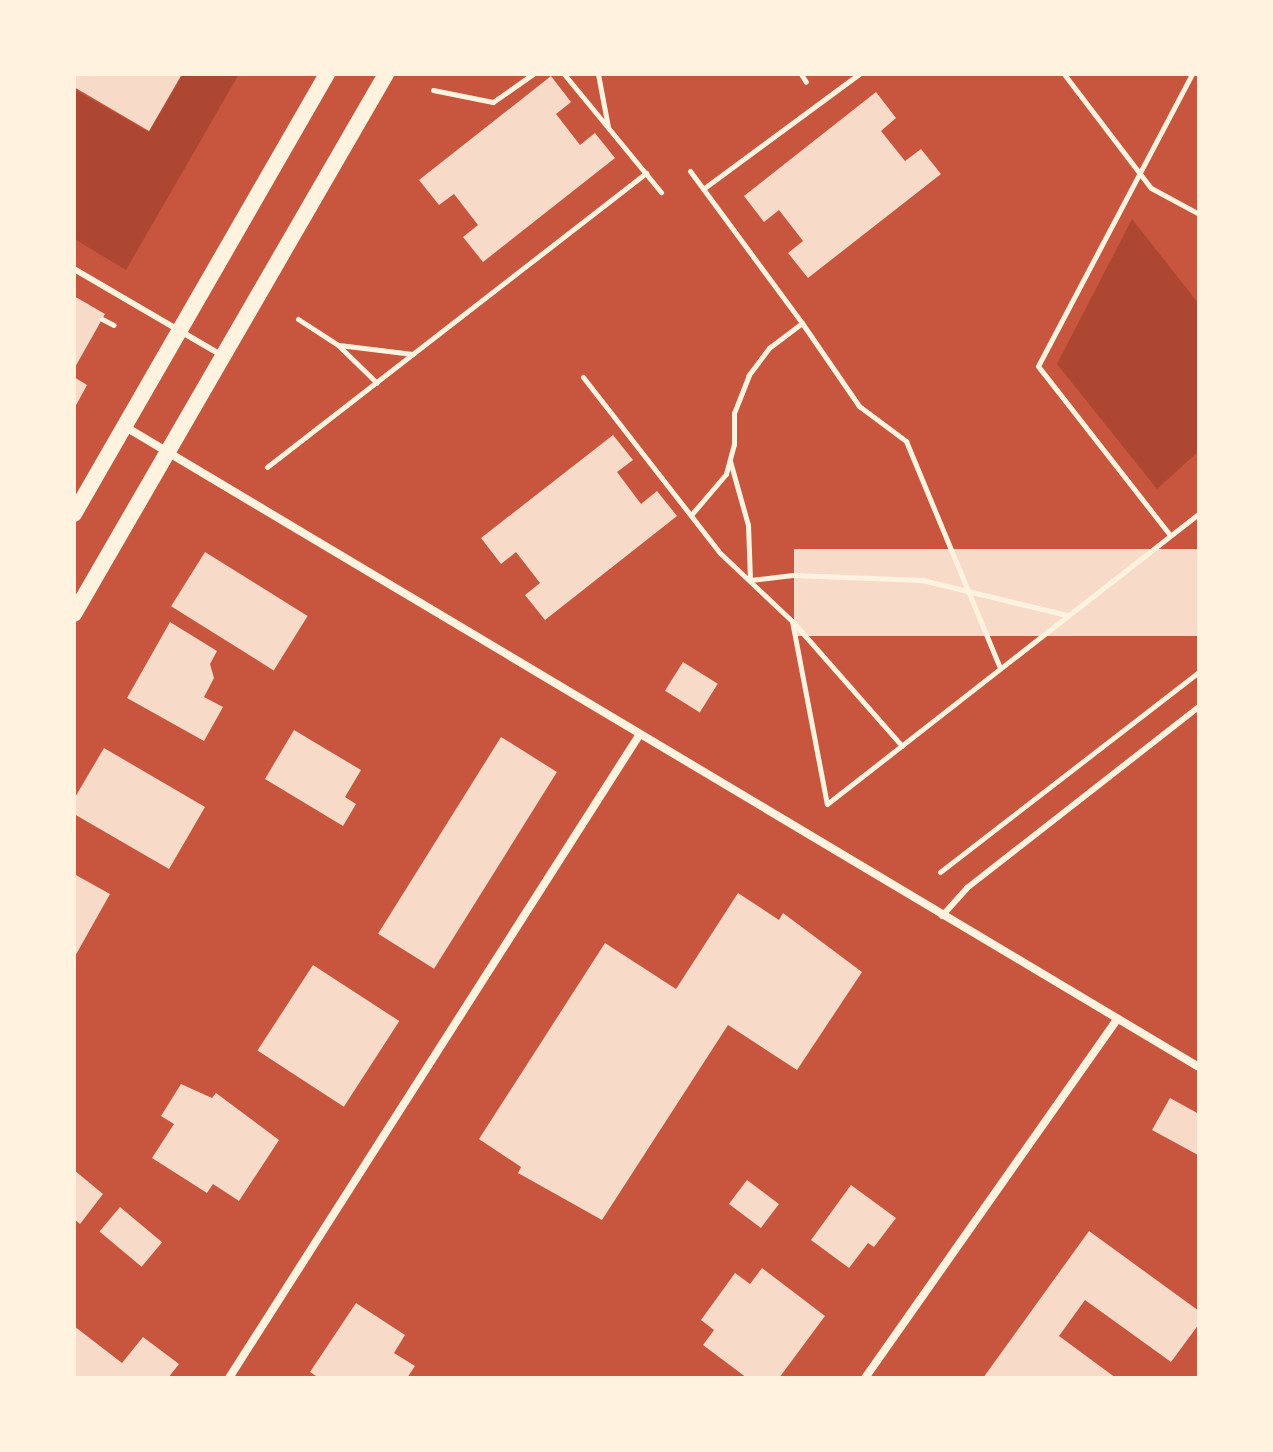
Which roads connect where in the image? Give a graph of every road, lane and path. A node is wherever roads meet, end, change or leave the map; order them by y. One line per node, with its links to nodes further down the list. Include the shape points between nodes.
1 (327, 74): 24 (main road)
2 (386, 74): 27 (main road)
3 (533, 74): 11 (path, via 493,102)
4 (564, 74): 12 (path)
5 (598, 74): 12 (path)
6 (801, 74): 10 (path)
7 (859, 74): 16 (path)
8 (1064, 74): 14 (path)
9 (1192, 74): 14 (path)
10 (806, 82)
11 (433, 90)
12 (608, 128): 15 (path)
13 (690, 171): 16 (path)
14 (1138, 171): 18 (path, via 1151,188); 37 (path, via 1038,366)
15 (646, 173): 17 (path); 26 (path)
16 (703, 189): 22 (path)
17 (661, 192)
18 (1199, 214)
19 (74, 269): 24 (lane)
20 (102, 319): 23 (path)
21 (298, 319): 25 (path)
22 (802, 323): 32 (path, via 769,348 749,375 734,413); 39 (path, via 859,406 906,441)
23 (114, 325)
24 (179, 332): 27 (lane); 30 (main road)
25 (338, 345): 26 (path); 29 (path)
26 (413, 355): 29 (path)
27 (223, 356): 31 (main road)
28 (583, 377): 36 (path)
29 (377, 383): 33 (path)
30 (124, 426): 31 (street); 35 (main road)
31 (167, 450): 40 (main road); 46 (street)
32 (730, 461): 36 (path, via 717,486); 38 (path, via 748,525)
33 (267, 467)
34 (1199, 513): 37 (path)
35 (74, 514)
36 (691, 515): 38 (path, via 720,553)
37 (1170, 535): 41 (path)
38 (750, 580): 39 (path, via 793,575 922,580); 42 (path)
39 (967, 588): 41 (path); 43 (path)
40 (74, 614)
41 (1068, 615): 43 (path)
42 (792, 621): 47 (path); 47 (path, via 827,804)
43 (1000, 668): 47 (path)
44 (1199, 672): 48 (path)
45 (1199, 707): 49 (lane, via 967,888)
46 (638, 737): 49 (street); 52 (street)
47 (902, 746)
48 (940, 872)
49 (942, 916): 50 (street)
50 (1117, 1019): 51 (street); 53 (street)
51 (1199, 1067)
52 (229, 1378)
53 (865, 1378)

